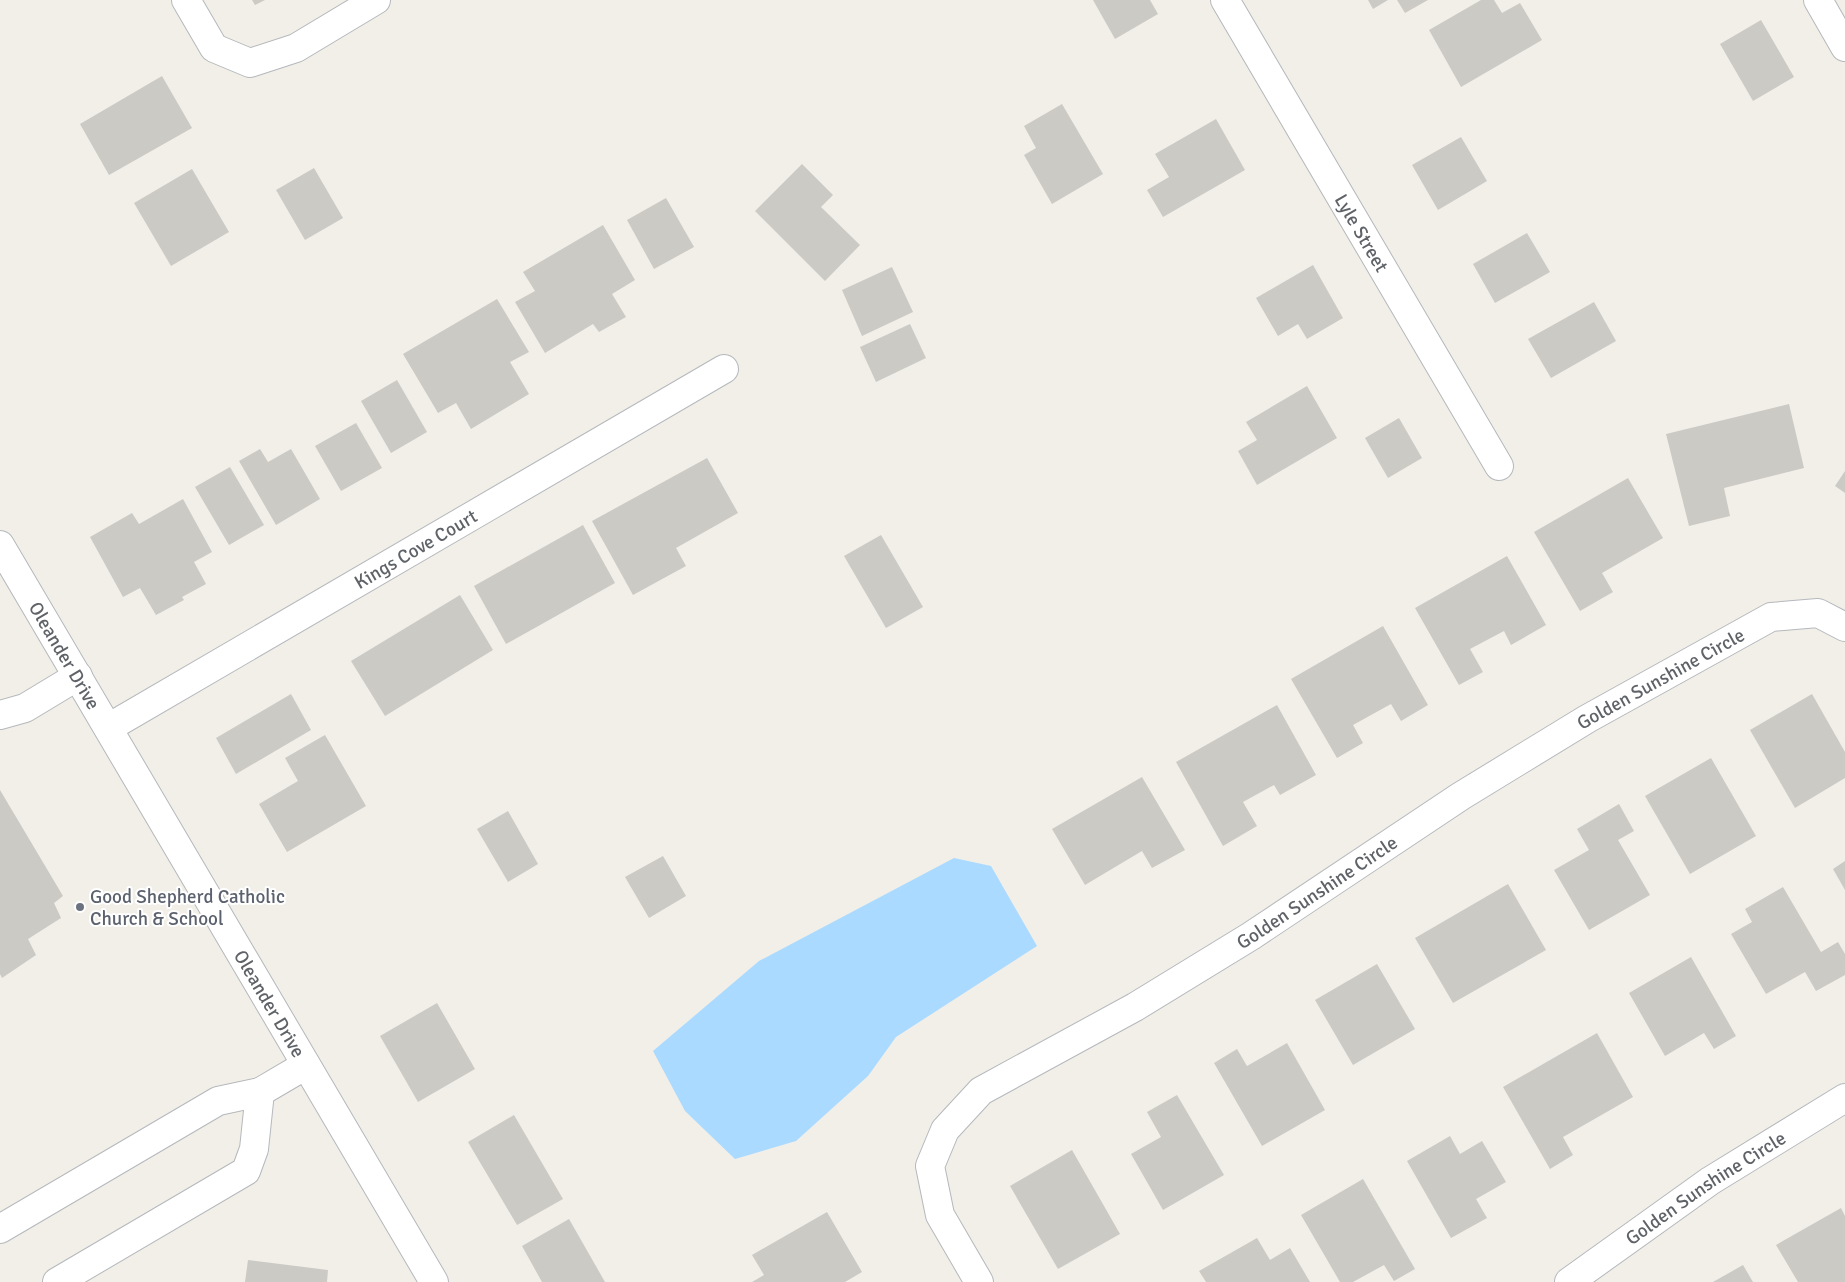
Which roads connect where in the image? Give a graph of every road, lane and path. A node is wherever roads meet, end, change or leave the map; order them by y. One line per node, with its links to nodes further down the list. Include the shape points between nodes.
1 (186, 0): 2 (street, via 214,48 250,63 296,48)
2 (376, 0)
3 (1225, 0): 7 (street, Lyle Street)
4 (1818, 0): 5 (street)
5 (1845, 47)
6 (724, 369): 12 (street, Kings Cove Court)
7 (1499, 466)
8 (0, 545): 10 (street, Oleander Drive)
9 (1845, 627): 19 (street, Golden Sunshine Circle, via 1818,613 1771,617 1587,719 1462,796 1242,941 1134,1007 981,1092 945,1130 930,1166 940,1215)
10 (78, 676): 11 (street, via 25,708); 12 (street, Oleander Drive)
11 (0, 715)
12 (108, 728): 13 (street, Oleander Drive)
13 (306, 1065): 14 (street); 18 (street, Oleander Drive)
14 (260, 1092): 16 (street, via 218,1101); 17 (street, via 254,1150 246,1171)
15 (1845, 1098): 20 (street, Golden Sunshine Circle, via 1710,1180)
16 (0, 1229)
17 (57, 1282)
18 (434, 1282)
19 (979, 1282)
20 (1569, 1282)

